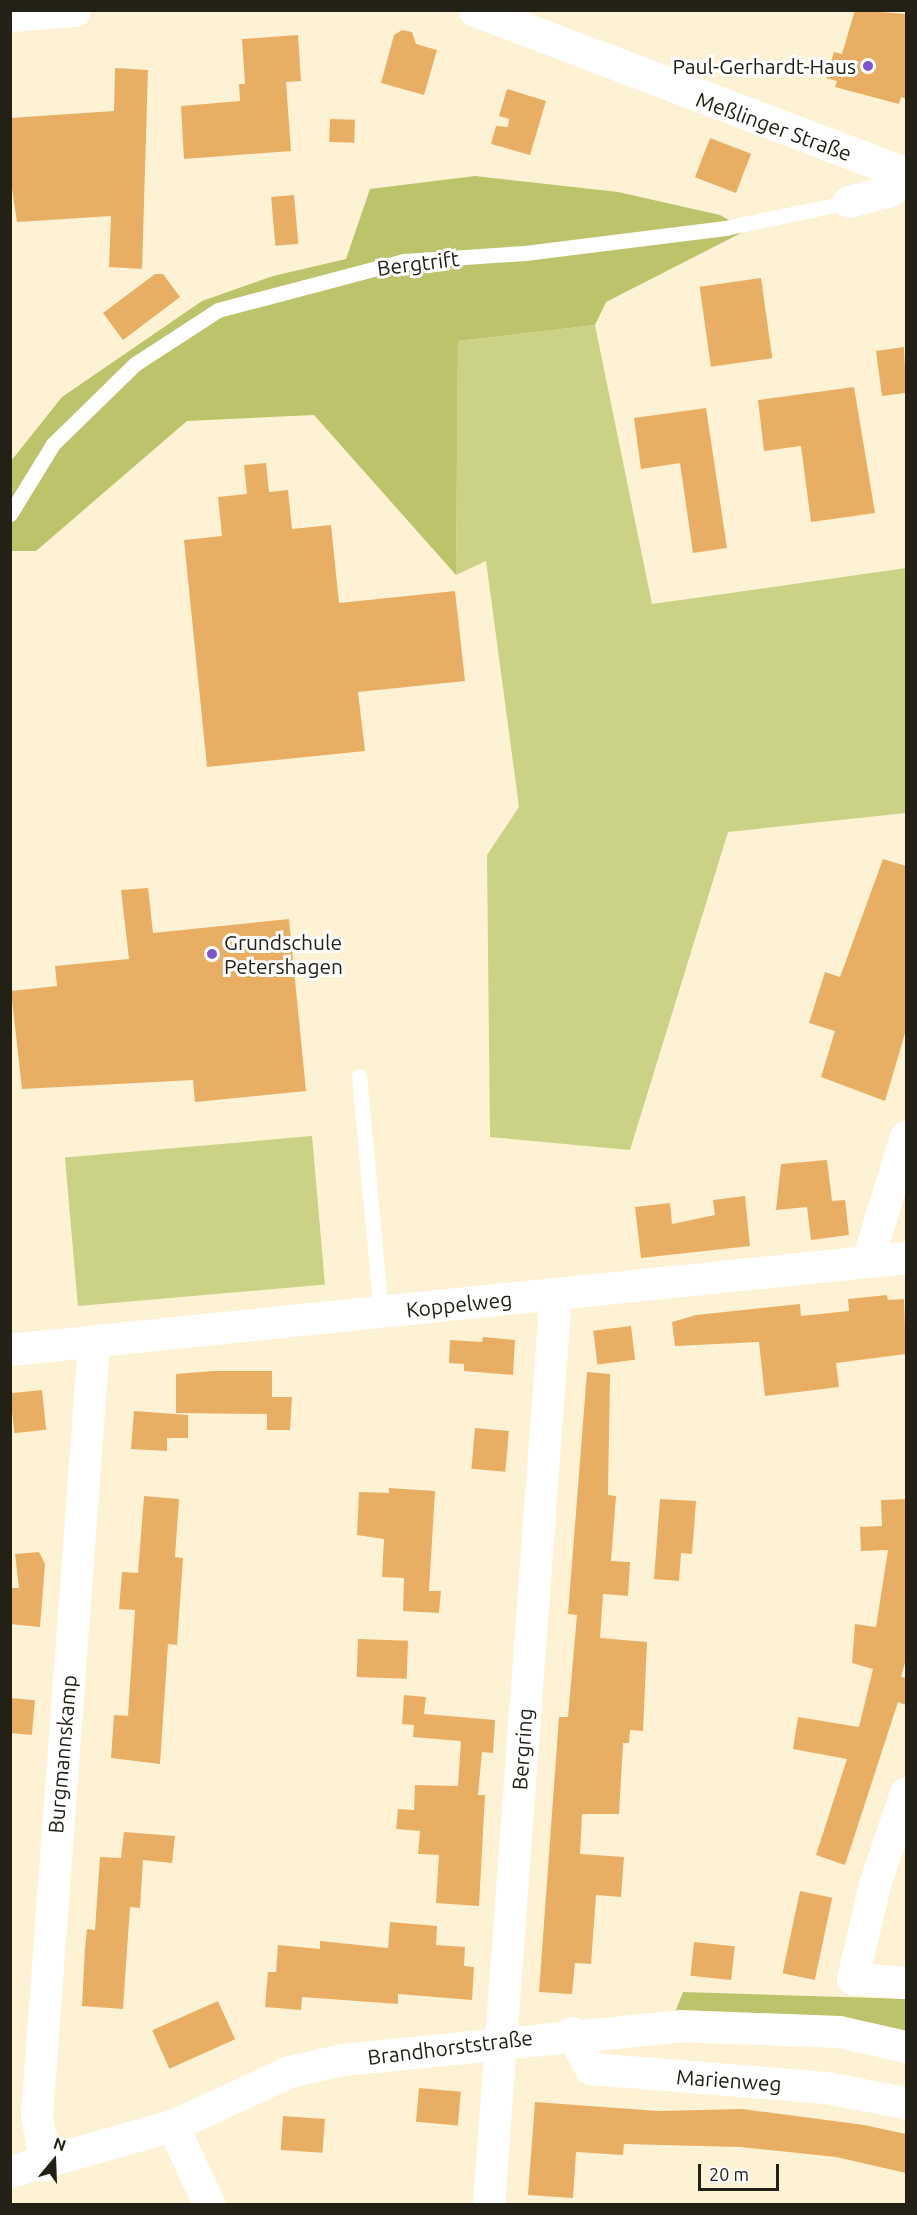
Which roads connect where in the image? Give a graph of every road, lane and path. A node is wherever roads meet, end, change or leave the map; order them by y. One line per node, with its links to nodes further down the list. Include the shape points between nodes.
1 (74, 10): 3 (street)
2 (475, 10): 4 (street, Meßlinger Straße)
3 (10, 15)
4 (905, 174): 5 (street, Bergtrift, via 891,191)
5 (849, 202): 6 (lane, Bergtrift, via 725,228 525,253 404,261 218,310 135,364 53,444)
6 (10, 514)
7 (359, 1076): 12 (lane)
8 (906, 1137): 10 (street)
9 (906, 1258): 10 (street, Koppelweg)
10 (868, 1261): 11 (street, Koppelweg)
11 (556, 1294): 12 (street, Koppelweg); 18 (street, Bergring)
12 (381, 1312): 13 (street, Koppelweg)
13 (94, 1343): 14 (street, Koppelweg); 22 (street, Burgmannskamp, via 37,2116)
14 (10, 1350)
15 (906, 1793): 16 (street, via 875,1885 853,1979)
16 (906, 1983)
17 (572, 2033): 18 (street, Brandhorststraße); 19 (street, Brandhorststraße, via 754,2026 840,2032); 20 (street, Marienweg, via 591,2069 826,2088)
18 (501, 2040): 21 (street, Brandhorststraße, via 343,2060 290,2072); 25 (street, Bergring)
19 (906, 2048)
20 (906, 2103)
21 (173, 2126): 22 (street, Brandhorststraße); 24 (street)
22 (46, 2165): 23 (street, Brandhorststraße)
23 (10, 2172)
24 (209, 2205)
25 (489, 2205)

